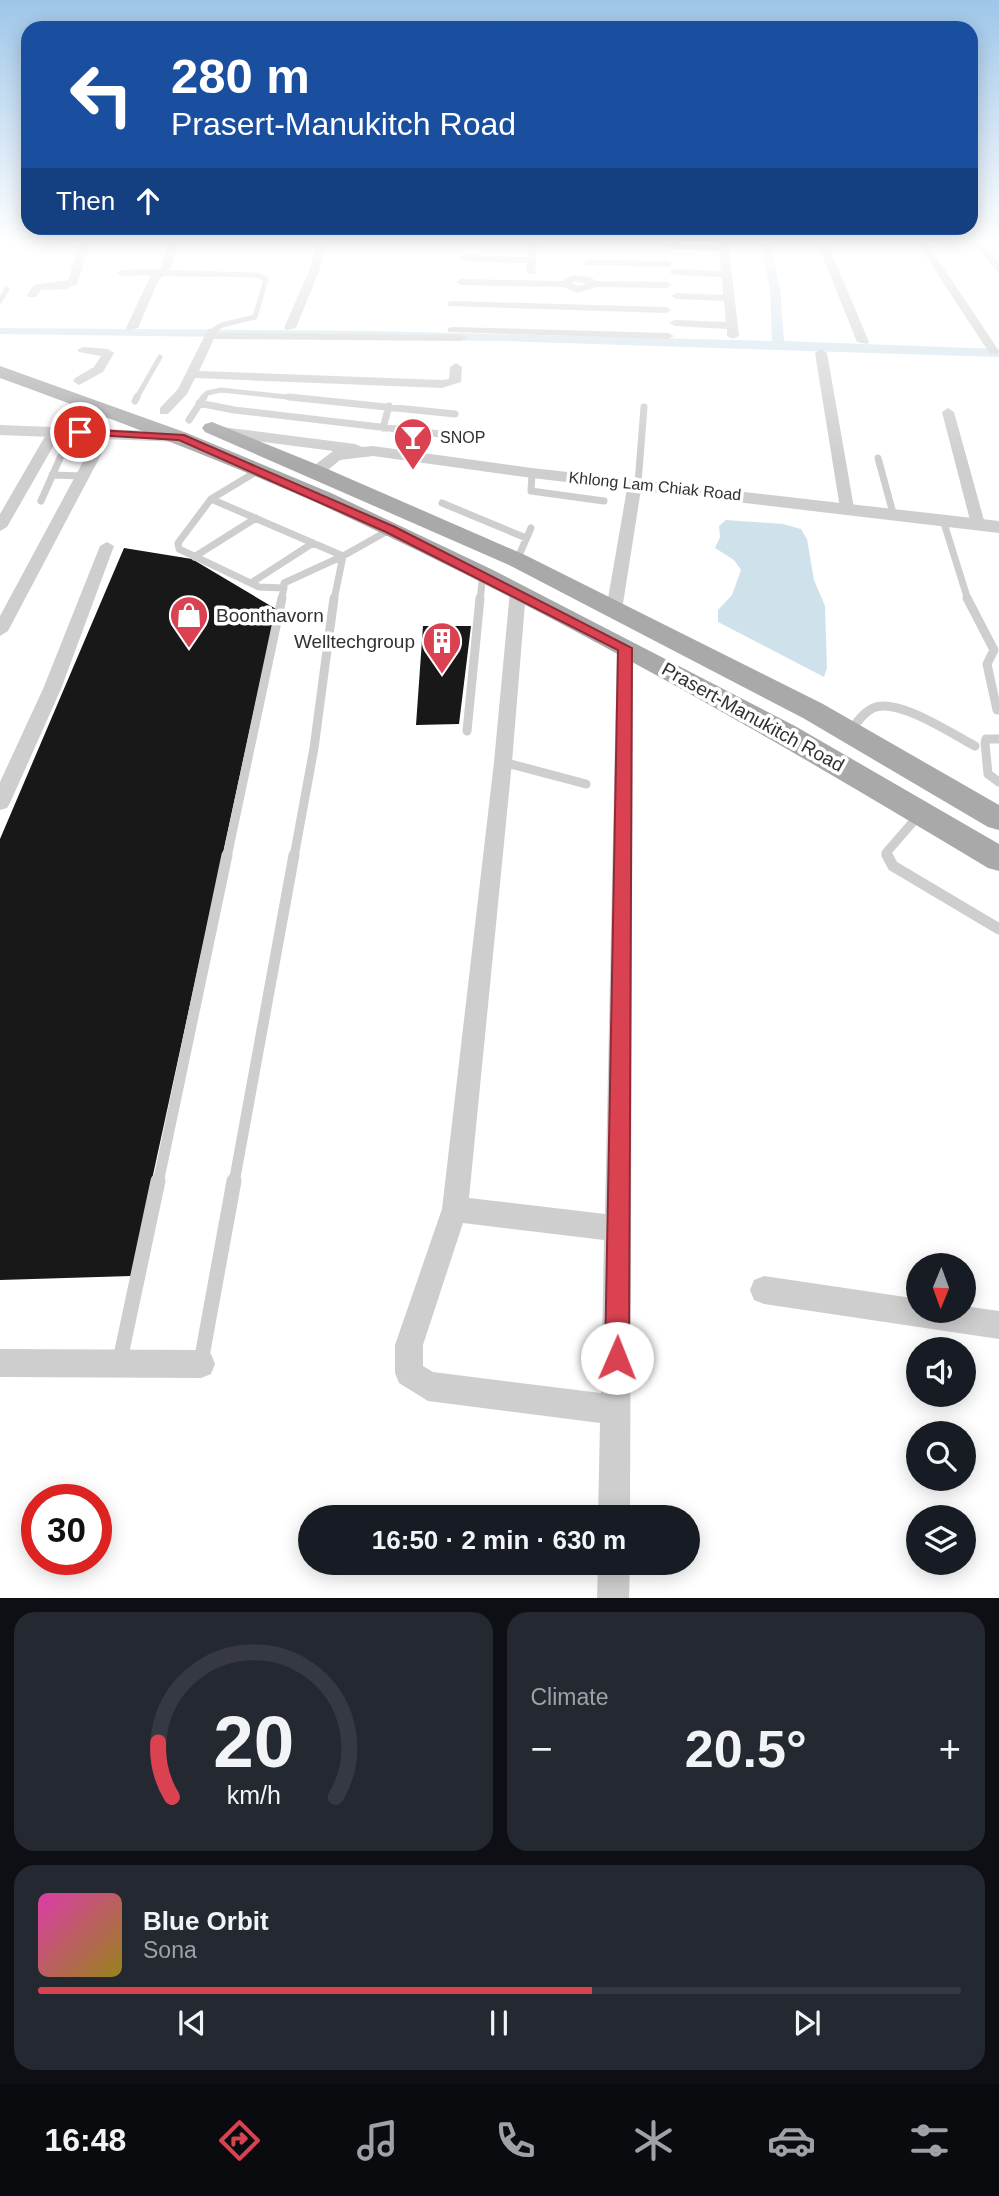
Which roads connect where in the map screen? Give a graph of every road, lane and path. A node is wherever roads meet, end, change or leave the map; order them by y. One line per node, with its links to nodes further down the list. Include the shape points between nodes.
1 (138, 315): 9 (street)
2 (256, 315): 12 (lane, via 247,321 223,324)
3 (296, 315): 10 (street)
4 (577, 315): 11 (street)
5 (731, 315): 8 (street, via 733,331)
6 (852, 315): 14 (street)
7 (969, 315): 16 (street)
8 (675, 323)
9 (132, 328)
10 (290, 328)
11 (577, 333): 12 (street); 13 (street)
12 (211, 334): 22 (street)
13 (668, 336)
14 (863, 342)
15 (83, 351): 23 (street, via 107,353 99,369)
16 (994, 352)
17 (821, 353): 51 (street)
18 (0, 354): 23 (main road, Prasert-Manukitch Road)
19 (160, 357): 24 (lane)
20 (456, 367): 22 (street, via 454,382 442,384 241,371)
21 (0, 372): 25 (main road, Prasert-Manukitch Road)
22 (190, 374): 28 (street, via 183,391)
23 (79, 381): 24 (main road, Prasert-Manukitch Road)
24 (135, 401): 28 (main road, Prasert-Manukitch Road)
25 (89, 404): 31 (main road, Prasert-Manukitch Road); 34 (street, via 94,411 90,421)
26 (389, 406): 30 (lane); 31 (lane, via 228,390 207,393); 32 (lane)
27 (644, 407): 46 (lane)
28 (164, 411): 31 (main road, Prasert-Manukitch Road)
29 (948, 412): 55 (street)
30 (455, 414)
31 (190, 420): 32 (lane, via 234,410); 35 (street); 36 (main road, Prasert-Manukitch Road); 41 (main road, Prasert-Manukitch Road)
32 (383, 428): 37 (lane)
33 (0, 430): 34 (street)
34 (55, 431): 35 (street); 56 (street)
35 (106, 432): 45 (street)
36 (222, 432): 39 (street); 42 (main road, Prasert-Manukitch Road)
37 (457, 436)
38 (64, 449): 44 (lane)
39 (373, 451): 42 (street, Khlong Lam Chiak Road, via 335,456); 43 (street, Khlong Lam Chiak Road)
40 (878, 458): 52 (lane)
41 (259, 470): 47 (lane); 59 (main road, Prasert-Manukitch Road)
42 (316, 471): 65 (main road, Prasert-Manukitch Road)
43 (532, 472): 46 (street, Khlong Lam Chiak Road); 48 (lane, via 531,491)
44 (52, 475): 45 (lane); 49 (lane)
45 (82, 476): 71 (street)
46 (636, 483): 51 (street, Khlong Lam Chiak Road); 70 (street)
47 (211, 499): 53 (lane); 63 (lane, via 178,542 179,549)
48 (604, 500)
49 (41, 501)
50 (442, 503): 60 (lane)
51 (847, 508): 52 (street, Khlong Lam Chiak Road)
52 (893, 513): 54 (street, Khlong Lam Chiak Road)
53 (256, 518): 61 (lane); 63 (lane)
54 (943, 520): 55 (street, Khlong Lam Chiak Road); 73 (lane, via 966,597)
55 (978, 524): 57 (street, Khlong Lam Chiak Road)
56 (0, 527)
57 (999, 527)
58 (531, 528): 60 (lane)
59 (391, 529): 64 (lane); 66 (main road, Prasert-Manukitch Road)
60 (526, 538): 65 (lane)
61 (313, 543): 64 (lane); 67 (lane)
62 (107, 546): 84 (street, via 52,689)
63 (194, 556): 67 (lane)
64 (343, 556): 68 (lane, via 285,583); 95 (lane, via 314,748)
65 (517, 560): 70 (main road, Prasert-Manukitch Road)
66 (483, 574): 69 (main road, Prasert-Manukitch Road); 75 (lane)
67 (251, 583): 68 (lane)
68 (284, 588): 94 (lane)
69 (518, 592): 72 (main road, Prasert-Manukitch Road); 79 (street)
70 (614, 610): 76 (main road, Prasert-Manukitch Road)
71 (0, 631)
72 (625, 648): 85 (main road, Prasert-Manukitch Road); 90 (street)
73 (997, 650): 74 (lane, via 987,664)
74 (997, 710)
75 (467, 731)
76 (850, 732): 78 (lane, via 869,708 881,703 896,706); 86 (main road, Prasert-Manukitch Road)
77 (999, 738): 80 (lane, via 986,739)
78 (975, 746)
79 (503, 762): 83 (lane); 89 (street)
80 (987, 762): 81 (lane); 82 (lane, via 988,774)
81 (999, 763)
82 (999, 782)
83 (586, 784)
84 (0, 803)
85 (922, 811): 87 (main road, Prasert-Manukitch Road); 88 (lane, via 886,853 892,866)
86 (999, 819)
87 (999, 859)
88 (999, 929)
89 (455, 1209): 90 (street); 96 (street, via 409,1345 409,1373 428,1386)
90 (619, 1229): 96 (street)
91 (764, 1290): 92 (street)
92 (999, 1325)
93 (0, 1363): 94 (street)
94 (119, 1364): 95 (street)
95 (201, 1364)
96 (616, 1410): 97 (street)
97 (614, 1505)
98 (614, 1575): 99 (street)
99 (613, 1598)

